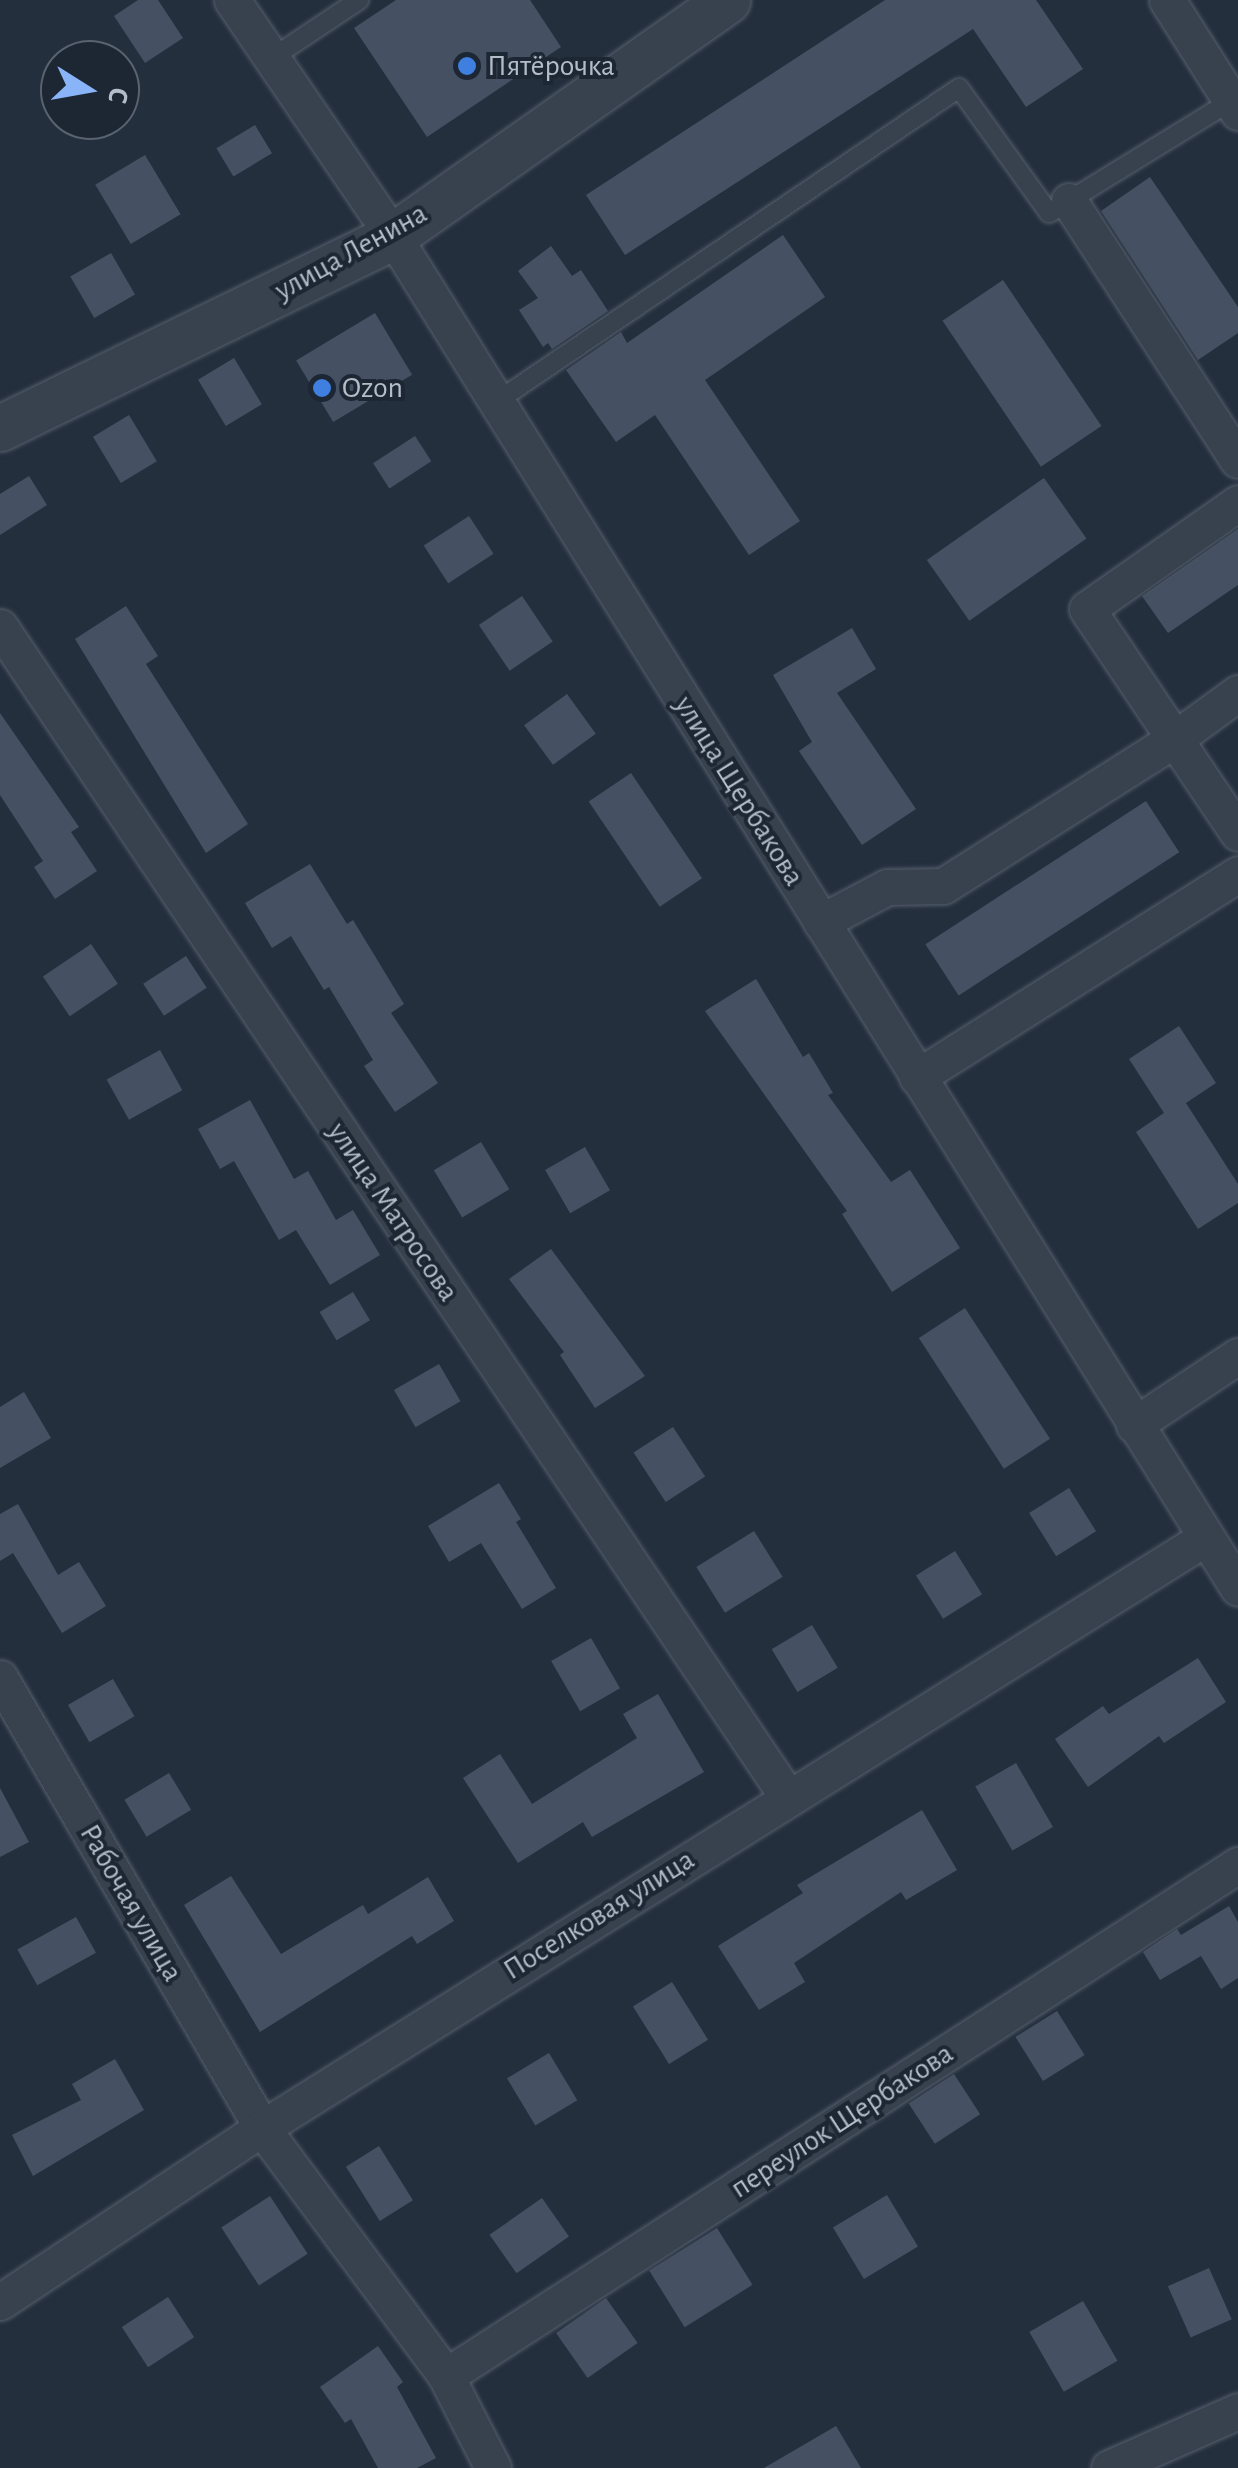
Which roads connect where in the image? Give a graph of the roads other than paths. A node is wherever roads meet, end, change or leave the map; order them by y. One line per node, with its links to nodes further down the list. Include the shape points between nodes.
1 (232, 0): 5 (street, улица Щербакова)
2 (360, 0): 5 (lane)
3 (1167, 0): 6 (street)
4 (700, 12): 8 (street, улица Ленина)
5 (272, 58): 8 (street, улица Щербакова)
6 (1235, 106): 7 (lane)
7 (1068, 201): 9 (lane, via 1049,213 959,88); 11 (street)
8 (392, 236): 9 (street, улица Щербакова); 10 (street, улица Ленина)
9 (496, 402): 18 (street, улица Щербакова)
10 (0, 428)
11 (1238, 460)
12 (1238, 503): 15 (street, via 1087,609)
13 (0, 627): 25 (street, улица Матросова)
14 (1238, 693): 15 (street)
15 (1176, 738): 16 (street); 18 (street, via 943,886 887,887)
16 (1238, 834)
17 (1238, 874): 19 (street)
18 (820, 922): 19 (street, улица Щербакова)
19 (917, 1078): 21 (street, улица Щербакова)
20 (1238, 1356): 21 (street)
21 (1134, 1425): 22 (street, улица Щербакова)
22 (1204, 1538): 23 (street, улица Щербакова); 25 (street, Поселковая улица)
23 (1236, 1579)
24 (0, 1678): 27 (street, Рабочая улица)
25 (787, 1796): 27 (street, Поселковая улица)
26 (1238, 1865): 29 (street, переулок Щербакова)
27 (262, 2128): 28 (street, Поселковая улица); 29 (street, Рабочая улица)
28 (0, 2302)
29 (446, 2376): 31 (street, Рабочая улица)
30 (1238, 2411): 32 (street)
31 (493, 2468)
32 (1109, 2468)

